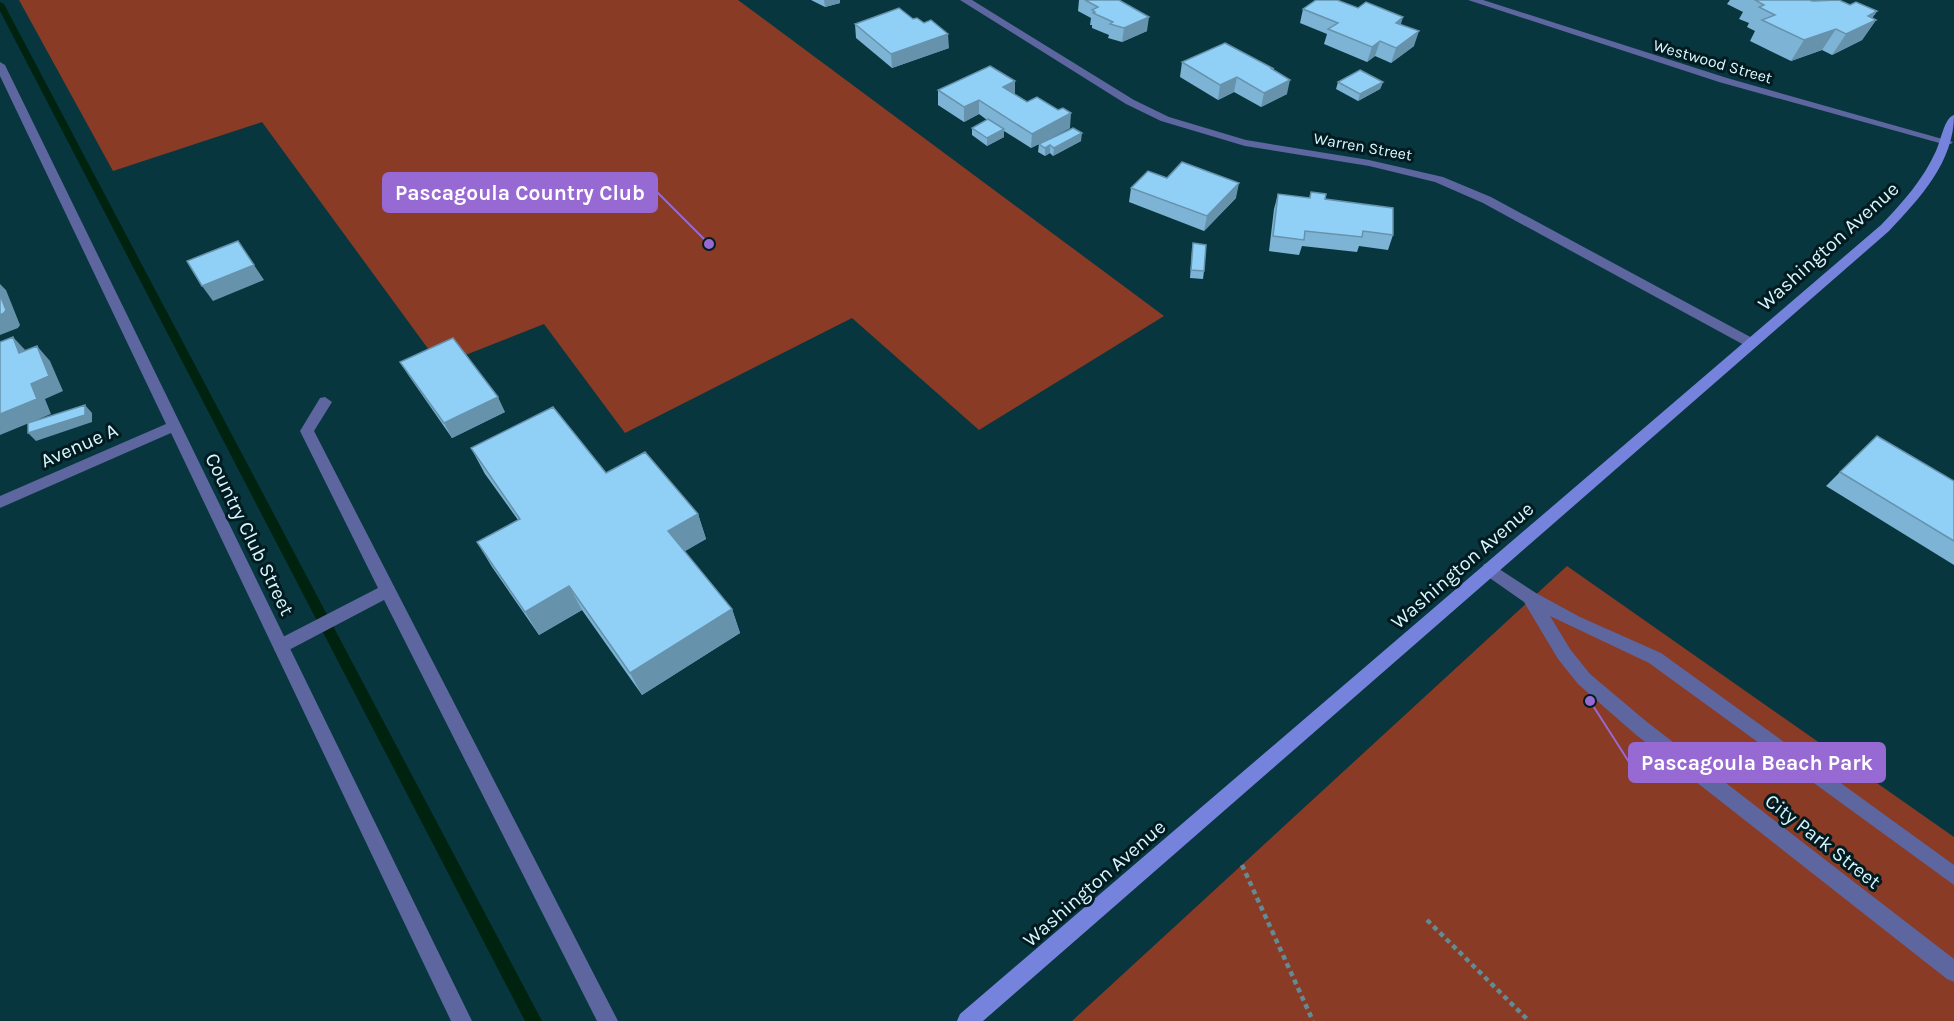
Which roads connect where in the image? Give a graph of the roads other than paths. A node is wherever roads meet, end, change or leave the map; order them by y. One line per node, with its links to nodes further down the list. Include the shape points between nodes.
1 (965, 0): 7 (street, Warren Street, via 1130,102 1165,119 1245,143 1439,179 1487,200)
2 (1473, 0): 6 (street, Westwood Street, via 1723,80)
3 (0, 66): 4 (street, Country Club Street)
4 (4, 84): 9 (street, Country Club Street)
5 (1954, 118): 6 (street, Washington Avenue)
6 (1947, 142): 7 (street, Washington Avenue, via 1932,173 1902,211)
7 (1751, 343): 11 (street, Washington Avenue)
8 (325, 402): 12 (street, via 307,431)
9 (174, 426): 10 (street, Avenue A); 14 (street, Country Club Street)
10 (0, 502)
11 (1490, 569): 13 (street, City Park Street); 19 (street, Washington Avenue)
12 (387, 591): 14 (street); 18 (street)
13 (1530, 597): 15 (street, via 1574,622 1655,658); 16 (street, City Park Street, via 1584,679 1641,728)
14 (281, 646): 17 (street, Country Club Street)
15 (1954, 876)
16 (1954, 972)
17 (462, 1021)
18 (608, 1021)
19 (967, 1021)

